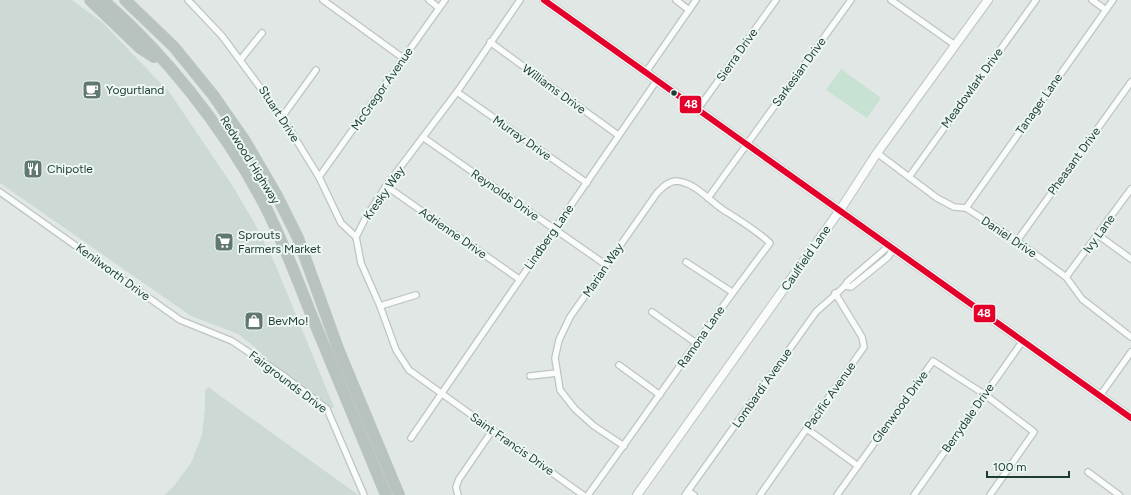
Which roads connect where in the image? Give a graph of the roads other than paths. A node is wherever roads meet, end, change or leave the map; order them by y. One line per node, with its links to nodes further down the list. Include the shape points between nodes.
1 (90, 0): 29 (highway, via 140,48)
2 (103, 0): 29 (highway, Redwood Highway)
3 (125, 0): 23 (highway, Redwood Highway)
4 (134, 0): 23 (highway, via 157,23)
5 (188, 0): 28 (street, Stuart Drive, via 196,4)
6 (323, 0): 27 (street)
7 (429, 0): 20 (street)
8 (445, 0): 20 (street, McGregor Avenue)
9 (520, 0): 25 (street, Kresky Way)
10 (544, 0): 31 (main road)
11 (676, 0): 21 (street)
12 (696, 0): 21 (street)
13 (776, 0): 35 (street, Sierra Drive)
14 (851, 0): 39 (street, Sarkesian Drive)
15 (891, 0): 26 (street)
16 (988, 0): 26 (main road, Caulfield Lane)
17 (1036, 0): 42 (street, Meadowlark Drive)
18 (1092, 0): 22 (street)
19 (1113, 0): 22 (street, Tanager Lane)
20 (439, 8): 27 (street, McGregor Avenue)
21 (689, 10): 31 (street)
22 (1106, 10): 48 (street, Tanager Lane)
23 (160, 32): 87 (highway, Redwood Highway, via 213,95 245,141 276,194 298,238 339,351)
24 (262, 32): 28 (street)
25 (490, 42): 34 (street, Kresky Way); 37 (street, Williams Drive)
26 (955, 45): 40 (main road, Caulfield Lane)
27 (403, 58): 41 (street, McGregor Avenue)
28 (241, 59): 36 (street, Stuart Drive)
29 (164, 63): 86 (highway, Redwood Highway, via 202,108 262,200)
30 (316, 70): 36 (street)
31 (646, 72): 32 (main road)
32 (657, 80): 35 (main road); 37 (street, Lindberg Lane)
33 (1131, 82): 53 (street, Pheasant Drive)
34 (457, 92): 38 (street, Kresky Way); 43 (street, Murray Drive)
35 (698, 110): 39 (main road)
36 (282, 117): 41 (street, Stuart Drive)
37 (618, 135): 43 (street, Lindberg Lane)
38 (424, 138): 44 (street, Kresky Way); 50 (street, Reynolds Drive)
39 (746, 143): 47 (street); 49 (main road)
40 (877, 153): 42 (street, Daniel Drive); 49 (main road, Caulfield Lane)
41 (319, 177): 52 (street, Stuart Drive, via 342,223)
42 (909, 177): 48 (street, Daniel Drive, via 937,198 954,207)
43 (587, 183): 50 (street, Lindberg Lane)
44 (386, 186): 52 (street, Kresky Way); 59 (street, Adrienne Drive)
45 (1131, 189): 51 (street, Ivy Lane)
46 (0, 192): 66 (street, Kenilworth Drive, via 180,320)
47 (708, 198): 57 (street, Marian Way, via 684,183 674,181 664,185); 60 (street, Ramona Lane, via 770,243)
48 (966, 208): 53 (street, Daniel Drive)
49 (840, 210): 54 (main road); 91 (main road, Caulfield Lane)
50 (554, 231): 57 (street, Reynolds Drive); 59 (street, Lindberg Lane)
51 (1098, 235): 55 (street); 58 (street, Ivy Lane)
52 (356, 237): 63 (street, via 361,263)
53 (1017, 240): 58 (street, Daniel Drive)
54 (892, 247): 61 (street, Lombardi Avenue, via 888,257 851,287 846,286); 67 (main road)
55 (1131, 258)
56 (686, 262): 60 (street)
57 (606, 265): 71 (street, Marian Way, via 570,317 559,340 555,358)
58 (1066, 277): 65 (street, Daniel Drive, via 1082,299)
59 (519, 279): 73 (street, Lindberg Lane)
60 (732, 292): 68 (street, Ramona Lane)
61 (835, 293): 78 (street, Pacific Avenue, via 862,337 864,347); 84 (street, Lombardi Avenue, via 816,312)
62 (416, 295): 63 (street)
63 (380, 306): 73 (street, via 396,350 409,370)
64 (652, 312): 68 (street)
65 (1131, 337)
66 (232, 341): 85 (street, Fairgrounds Drive, via 327,409)
67 (1022, 342): 74 (street, Berrydale Drive); 76 (main road)
68 (696, 343): 75 (street, Ramona Lane)
69 (1131, 352): 76 (street)
70 (619, 364): 75 (street)
71 (556, 373): 72 (street); 81 (street, Marian Way, via 560,390 575,409 594,426)
72 (530, 376)
73 (440, 394): 79 (street, Saint Francis Drive); 80 (street, Lindberg Lane)
74 (984, 394): 82 (street, Glenwood Drive, via 933,361); 95 (street, Berrydale Drive); 96 (street, Glenwood Drive, via 1034,432)
75 (660, 395): 81 (street, Ramona Lane)
76 (1099, 397): 77 (main road)
77 (1131, 418)
78 (807, 429): 82 (street); 93 (street, Pacific Avenue)
79 (492, 431): 88 (street, via 459,479 456,487); 89 (street, Saint Francis Drive)
80 (410, 438)
81 (624, 446): 90 (street, Ramona Lane)
82 (858, 466): 94 (street, Glenwood Drive)
83 (1088, 472): 97 (street)
84 (687, 493): 92 (street)
85 (364, 495)
86 (386, 495)
87 (399, 495)
88 (458, 495)
89 (583, 495)
90 (588, 495)
91 (637, 495)
92 (694, 495)
93 (760, 495)
94 (837, 495)
95 (914, 495)
96 (990, 495)
97 (1119, 495)

